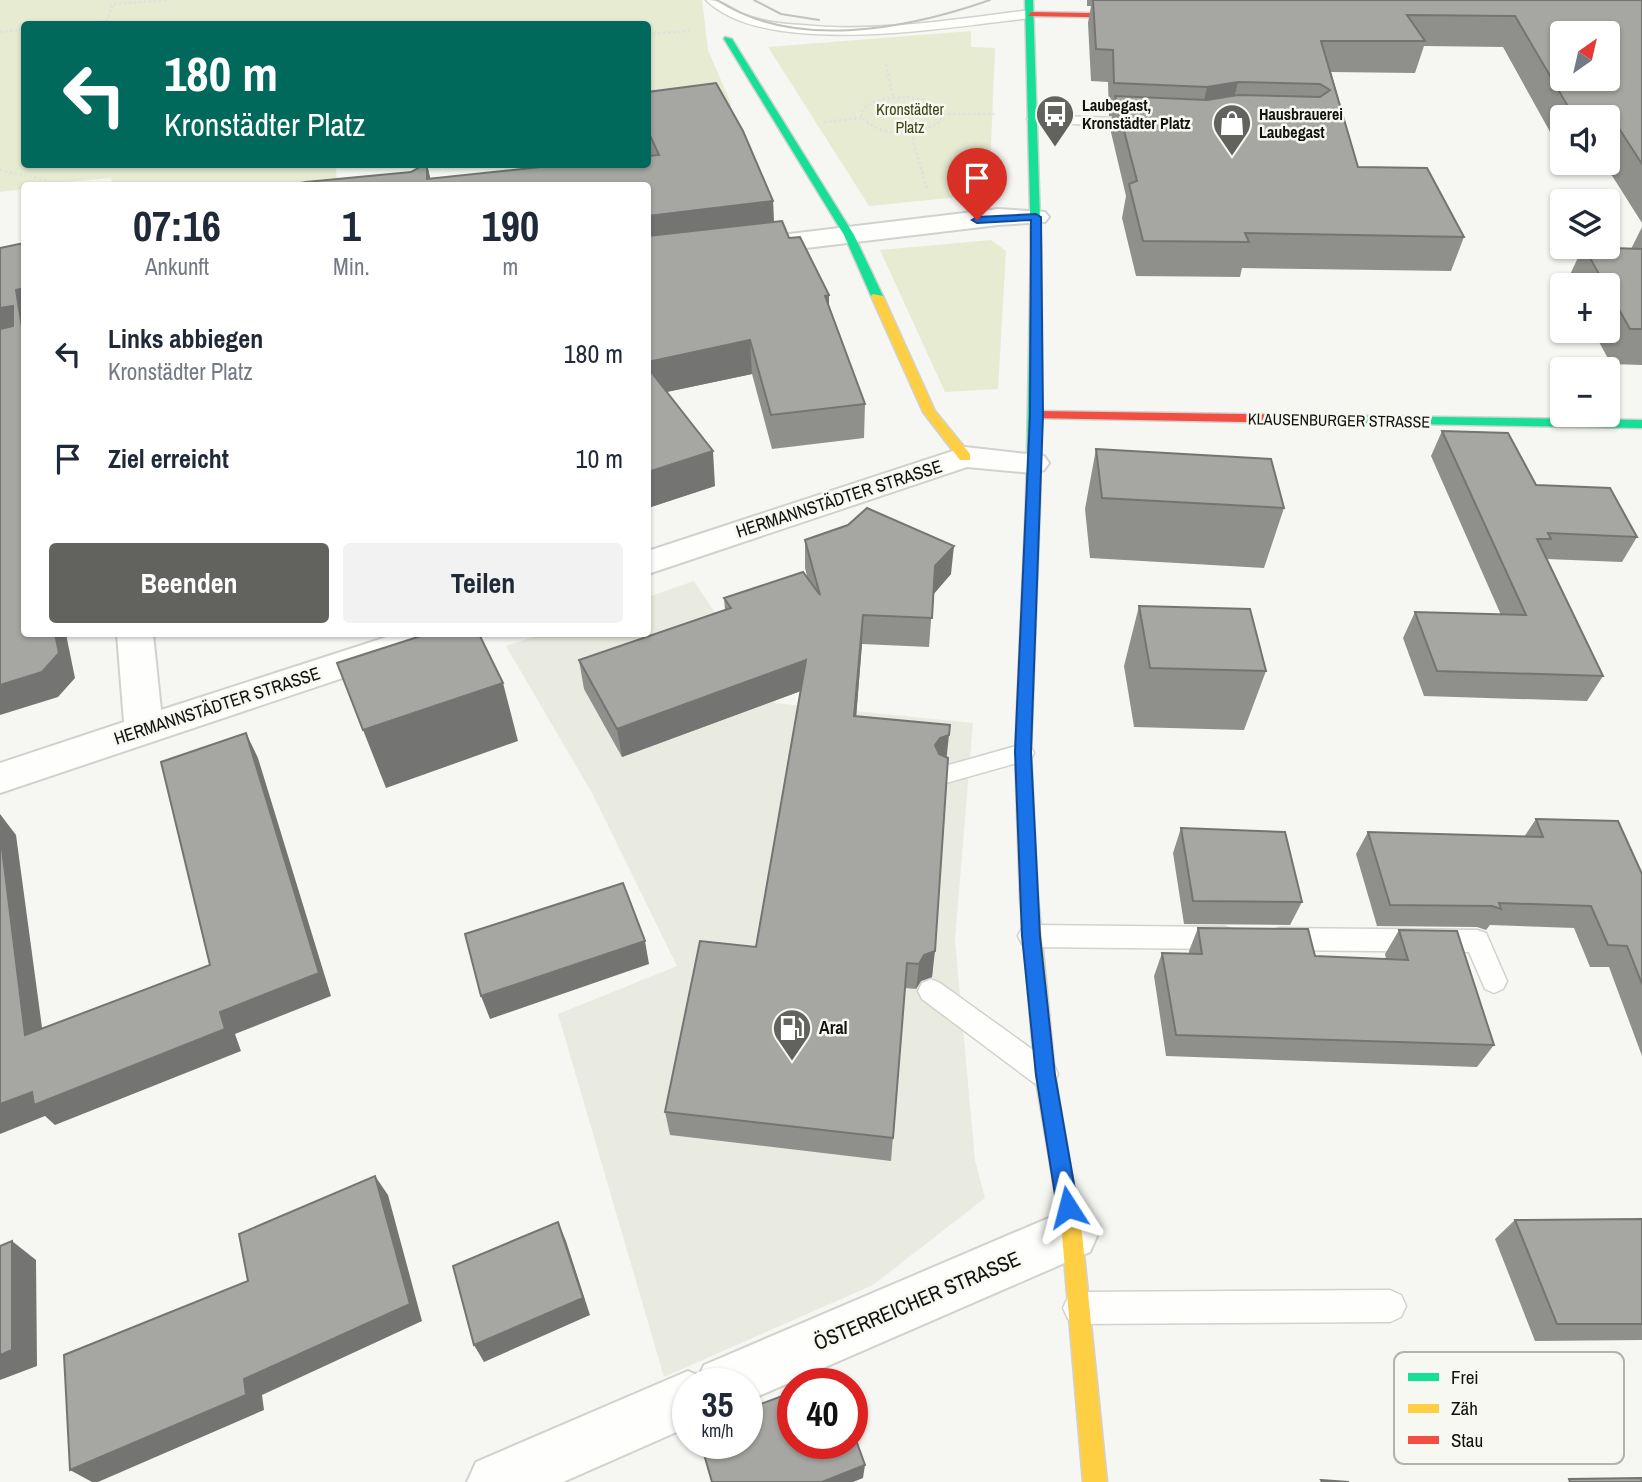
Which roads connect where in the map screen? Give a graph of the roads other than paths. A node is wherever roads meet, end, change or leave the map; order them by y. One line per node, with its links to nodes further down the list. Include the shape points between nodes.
1 (712, 0): 2 (lane, via 739,19 805,30 867,29)
2 (1030, 7): 3 (street); 5 (street)
3 (1155, 16)
4 (728, 39): 8 (street)
5 (1034, 116): 6 (lane); 7 (street)
6 (1160, 124)
7 (1036, 217): 8 (street, via 998,217); 10 (street)
8 (849, 235): 9 (street); 12 (street, via 929,412)
9 (651, 259)
10 (1036, 415): 11 (street, KLAUSENBURGER STRASSE); 13 (street)
11 (1642, 424)
12 (965, 457): 13 (street, HERMANNSTÄDTER STRASSE); 14 (street, HERMANNSTÄDTER STRASSE)
13 (1033, 463): 18 (street)
14 (651, 562)
15 (135, 637): 17 (street)
16 (425, 637): 17 (street, HERMANNSTÄDTER STRASSE)
17 (144, 730): 20 (street, HERMANNSTÄDTER STRASSE)
18 (1023, 752): 19 (lane); 21 (street)
19 (946, 774)
20 (0, 778)
21 (1031, 936): 22 (lane, via 1478,941); 24 (street)
22 (1494, 981)
23 (931, 991): 24 (lane)
24 (1045, 1075): 25 (street)
25 (1072, 1234): 27 (street); 28 (street, ÖSTERREICHER STRASSE)
26 (1390, 1306): 27 (lane)
27 (1079, 1308): 31 (street)
28 (760, 1368)
29 (672, 1406): 30 (street)
30 (496, 1482)
31 (1095, 1482)

